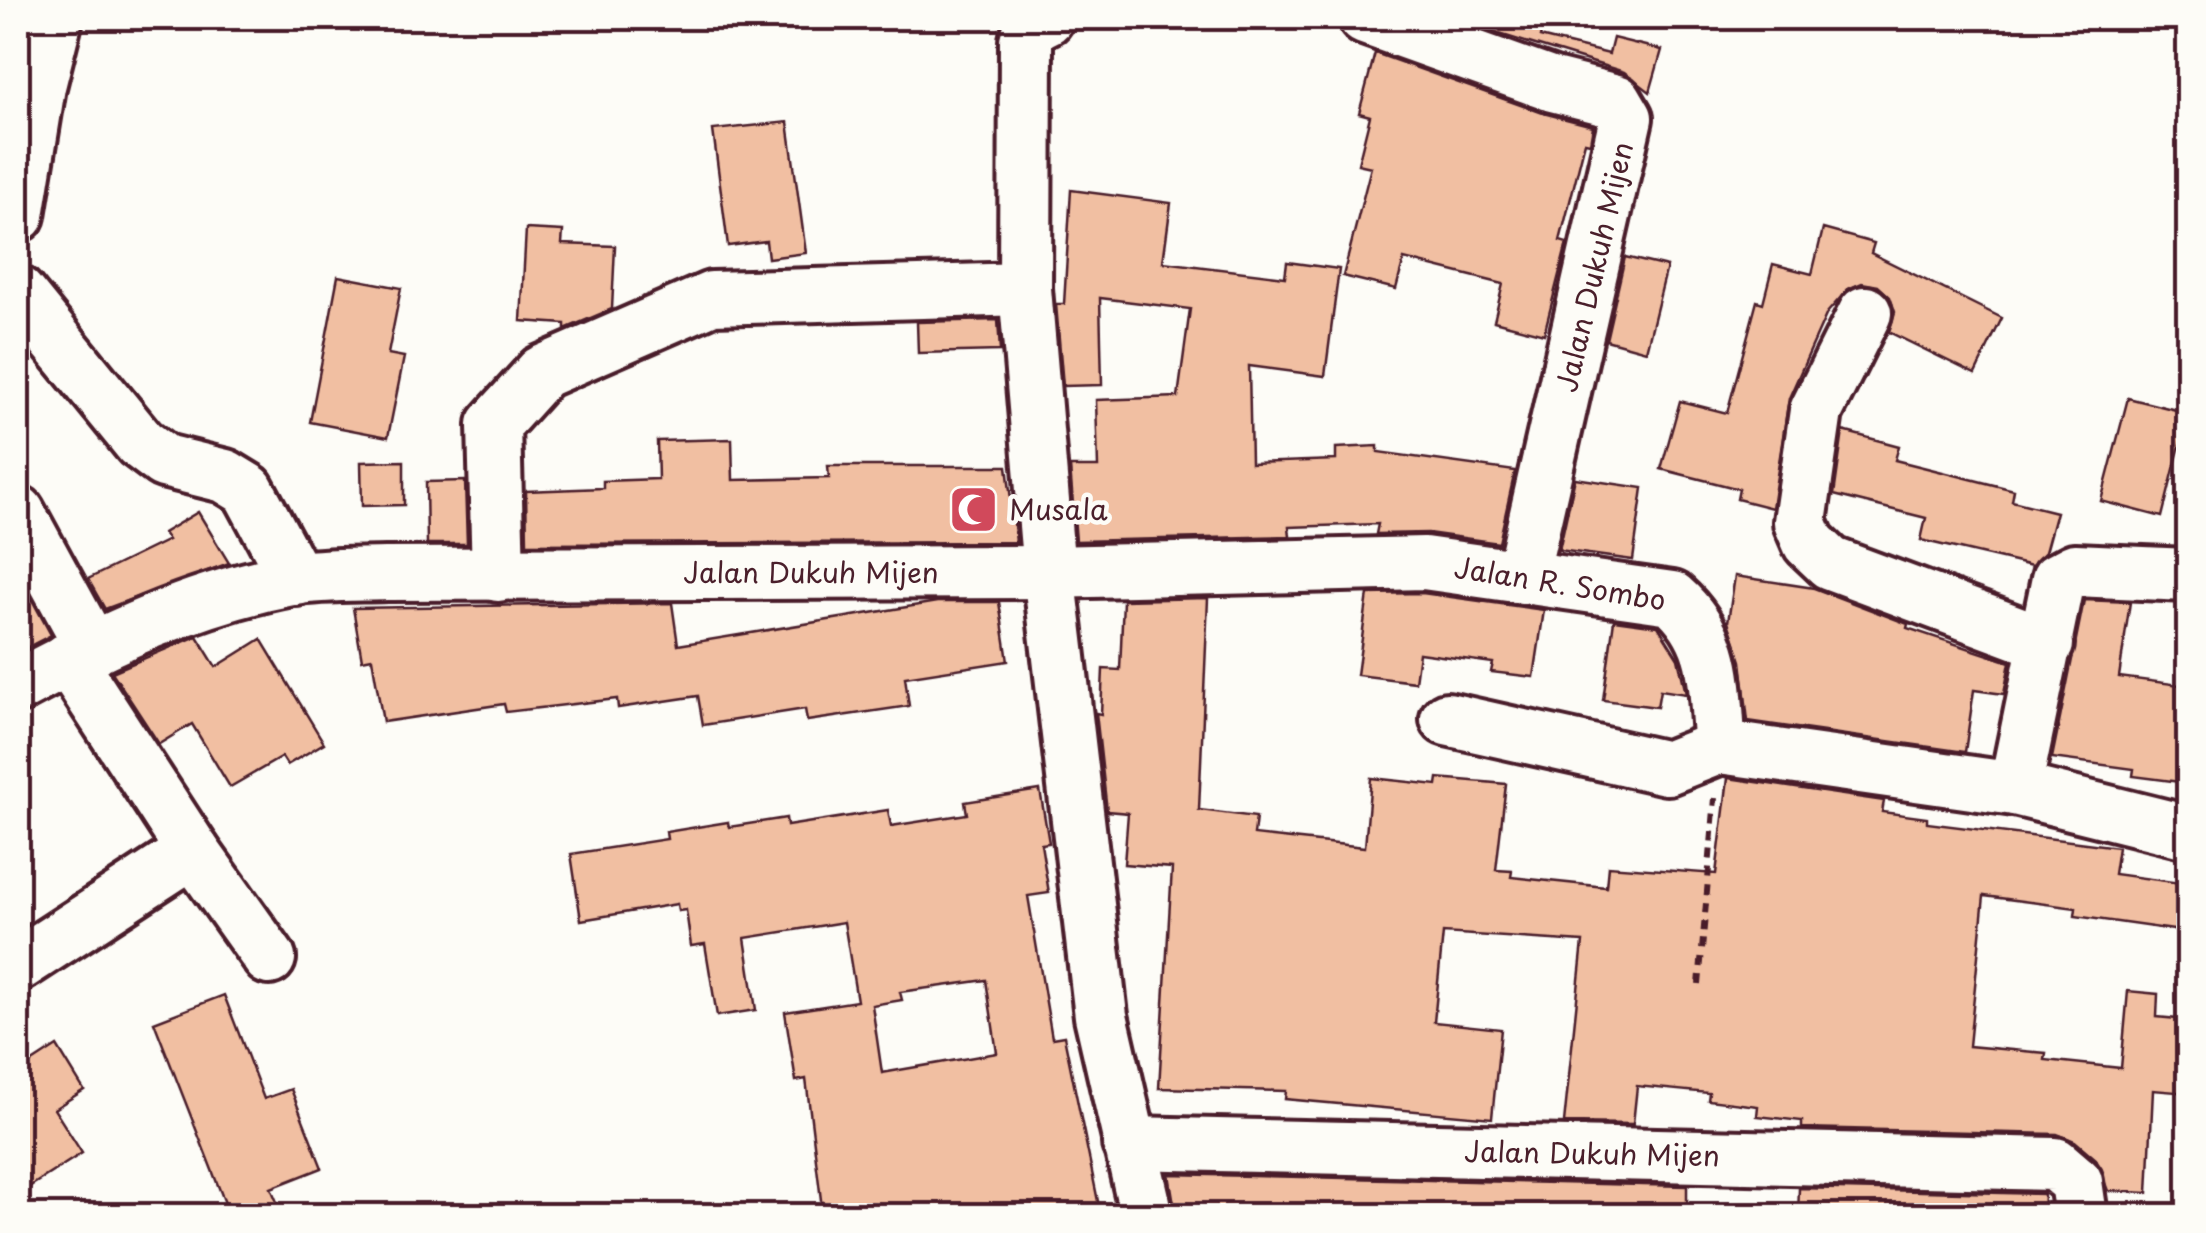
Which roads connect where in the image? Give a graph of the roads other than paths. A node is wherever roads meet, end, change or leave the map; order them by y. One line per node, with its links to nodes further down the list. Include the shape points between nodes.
1 (56, 18): 4 (street)
2 (1366, 18): 12 (street, Jalan Dukuh Mijen, via 1616,101 1626,118)
3 (1036, 29): 5 (street)
4 (18, 215)
5 (1024, 289): 9 (street); 11 (street, via 712,298 542,372 494,425)
6 (18, 293): 13 (street, via 140,443 164,461 225,476 248,490)
7 (1865, 314): 14 (street, via 1816,411 1800,522 1810,543 1830,563)
8 (18, 512): 15 (street)
9 (1049, 572): 11 (street, Jalan Dukuh Mijen); 12 (street, Jalan R. Sombo, via 1424,562); 24 (street, via 1101,1016)
10 (2188, 574): 14 (street, via 2074,570 2058,579)
11 (498, 575): 13 (street, Jalan Dukuh Mijen)
12 (1522, 576): 18 (street, Jalan R. Sombo, via 1672,598 1696,619 1710,650)
13 (296, 579): 15 (street, Jalan Dukuh Mijen, via 230,594)
14 (2047, 644): 19 (street)
15 (79, 652): 16 (street, Jalan Dukuh Mijen); 21 (street)
16 (18, 686)
17 (1446, 719): 18 (street, via 1667,768)
18 (1720, 747): 19 (street)
19 (2016, 789): 20 (street)
20 (2188, 832)
21 (193, 850): 22 (street); 23 (street)
22 (269, 958)
23 (18, 965)
24 (1129, 1143): 25 (street); 26 (street, Jalan Dukuh Mijen, via 2054,1164 2076,1182)
25 (1146, 1216)
26 (2082, 1216)

